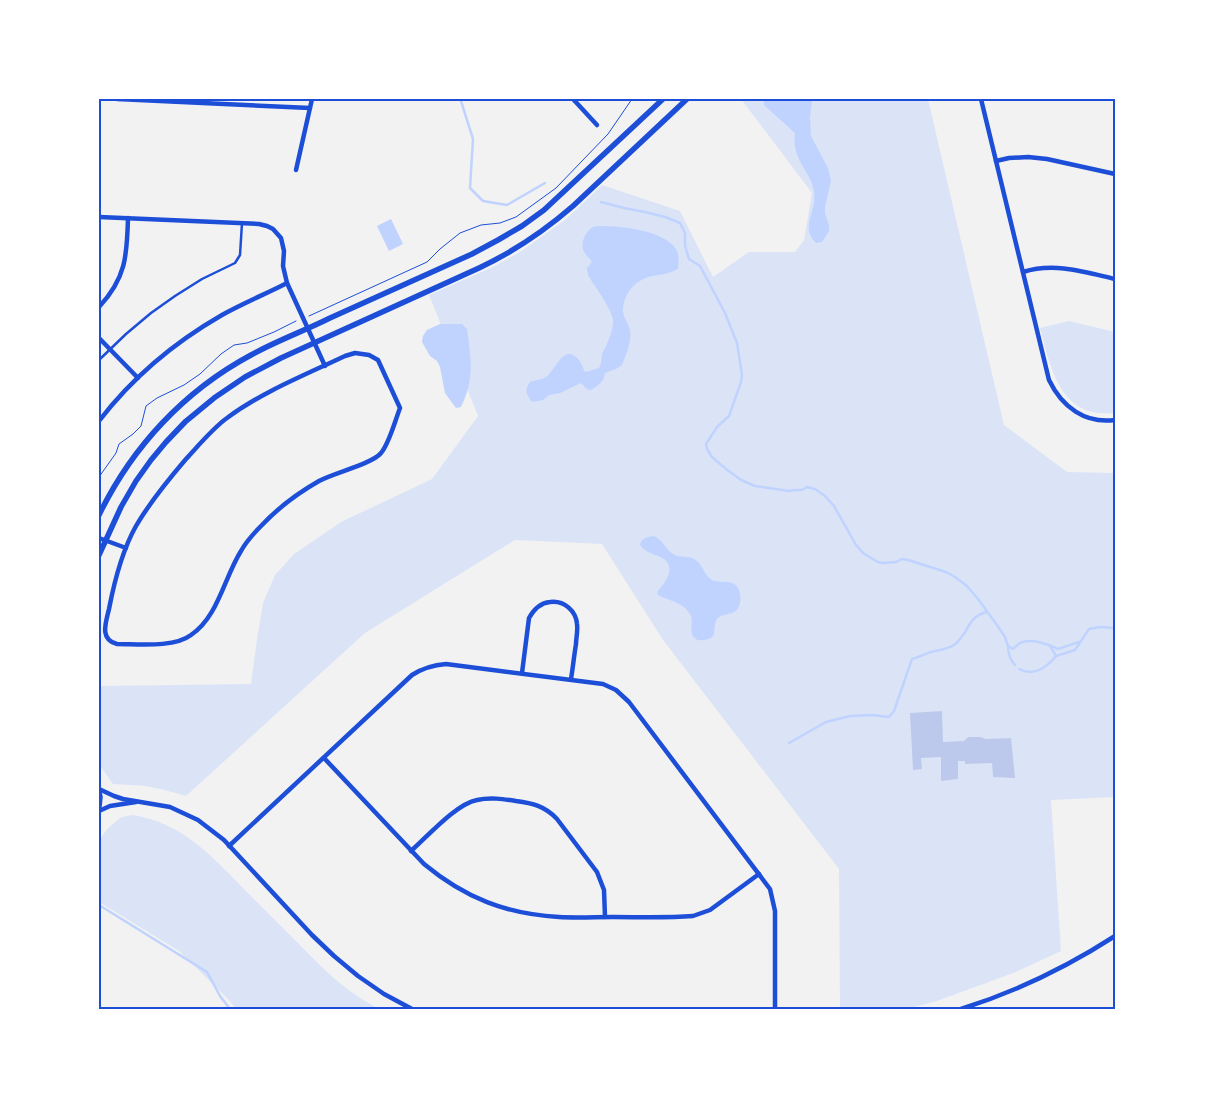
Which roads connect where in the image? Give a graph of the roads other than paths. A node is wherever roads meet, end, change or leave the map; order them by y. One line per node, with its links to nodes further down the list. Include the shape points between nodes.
1 (117, 99): 7 (street)
2 (312, 99): 8 (street)
3 (573, 99): 9 (street)
4 (663, 99): 20 (street, via 564,193 522,226 472,254)
5 (687, 99): 22 (street, via 573,206 532,239 479,268)
6 (981, 99): 10 (street)
7 (155, 100): 8 (street)
8 (310, 108): 11 (street)
9 (597, 125)
10 (996, 161): 12 (street, via 1028,157); 16 (street)
11 (296, 170)
12 (1115, 174)
13 (99, 217): 14 (street)
14 (128, 218): 15 (street); 19 (street, via 121,274)
15 (242, 223): 18 (street, via 267,226 278,233 284,251); 23 (lane, via 240,255 236,264 202,279 175,296)
16 (1023, 272): 17 (street, via 1048,267 1066,268); 27 (street, via 1047,373 1055,391 1079,414 1103,421)
17 (1115, 279)
18 (287, 283): 20 (street); 26 (street, via 200,328)
19 (99, 307)
20 (308, 328): 22 (street); 29 (street, via 236,364 175,409 138,450)
21 (99, 338): 23 (street)
22 (315, 343): 25 (street); 31 (street, via 245,377 186,421 136,481)
23 (110, 349): 24 (lane); 26 (street)
24 (99, 360)
25 (325, 366): 32 (street, via 264,394 226,419 165,482 136,526); 32 (street, via 355,353 378,360 400,408 386,445 377,457 320,481 289,500 261,526 241,551 209,618 198,630 172,643 117,644 108,640 105,626)
26 (138, 378): 28 (street)
27 (1115, 420)
28 (99, 421)
29 (99, 515)
30 (99, 538): 31 (street)
31 (105, 540): 32 (street); 33 (street)
32 (126, 548)
33 (99, 555)
34 (522, 673): 35 (street); 35 (street, via 529,618 540,605 556,602 567,606 577,623); 36 (street, via 446,664 427,667 412,675)
35 (571, 679): 42 (street, via 610,686 629,702)
36 (324, 758): 40 (street); 41 (street)
37 (99, 791): 38 (street); 39 (street)
38 (138, 802): 39 (street); 40 (street, via 170,807 198,820)
39 (99, 809)
40 (229, 846): 46 (street, via 334,956 384,994)
41 (411, 851): 43 (street, via 453,886 495,906 540,915); 43 (street, via 453,812 470,802 492,798 536,805 557,819 598,872 604,890)
42 (759, 874): 43 (street, via 710,910 693,916); 47 (street, via 770,889 776,911)
43 (605, 917)
44 (1115, 936): 45 (street, via 1036,980)
45 (981, 1003): 48 (street); 49 (street)
46 (412, 1009)
47 (775, 1009)
48 (961, 1009)
49 (983, 1009)

